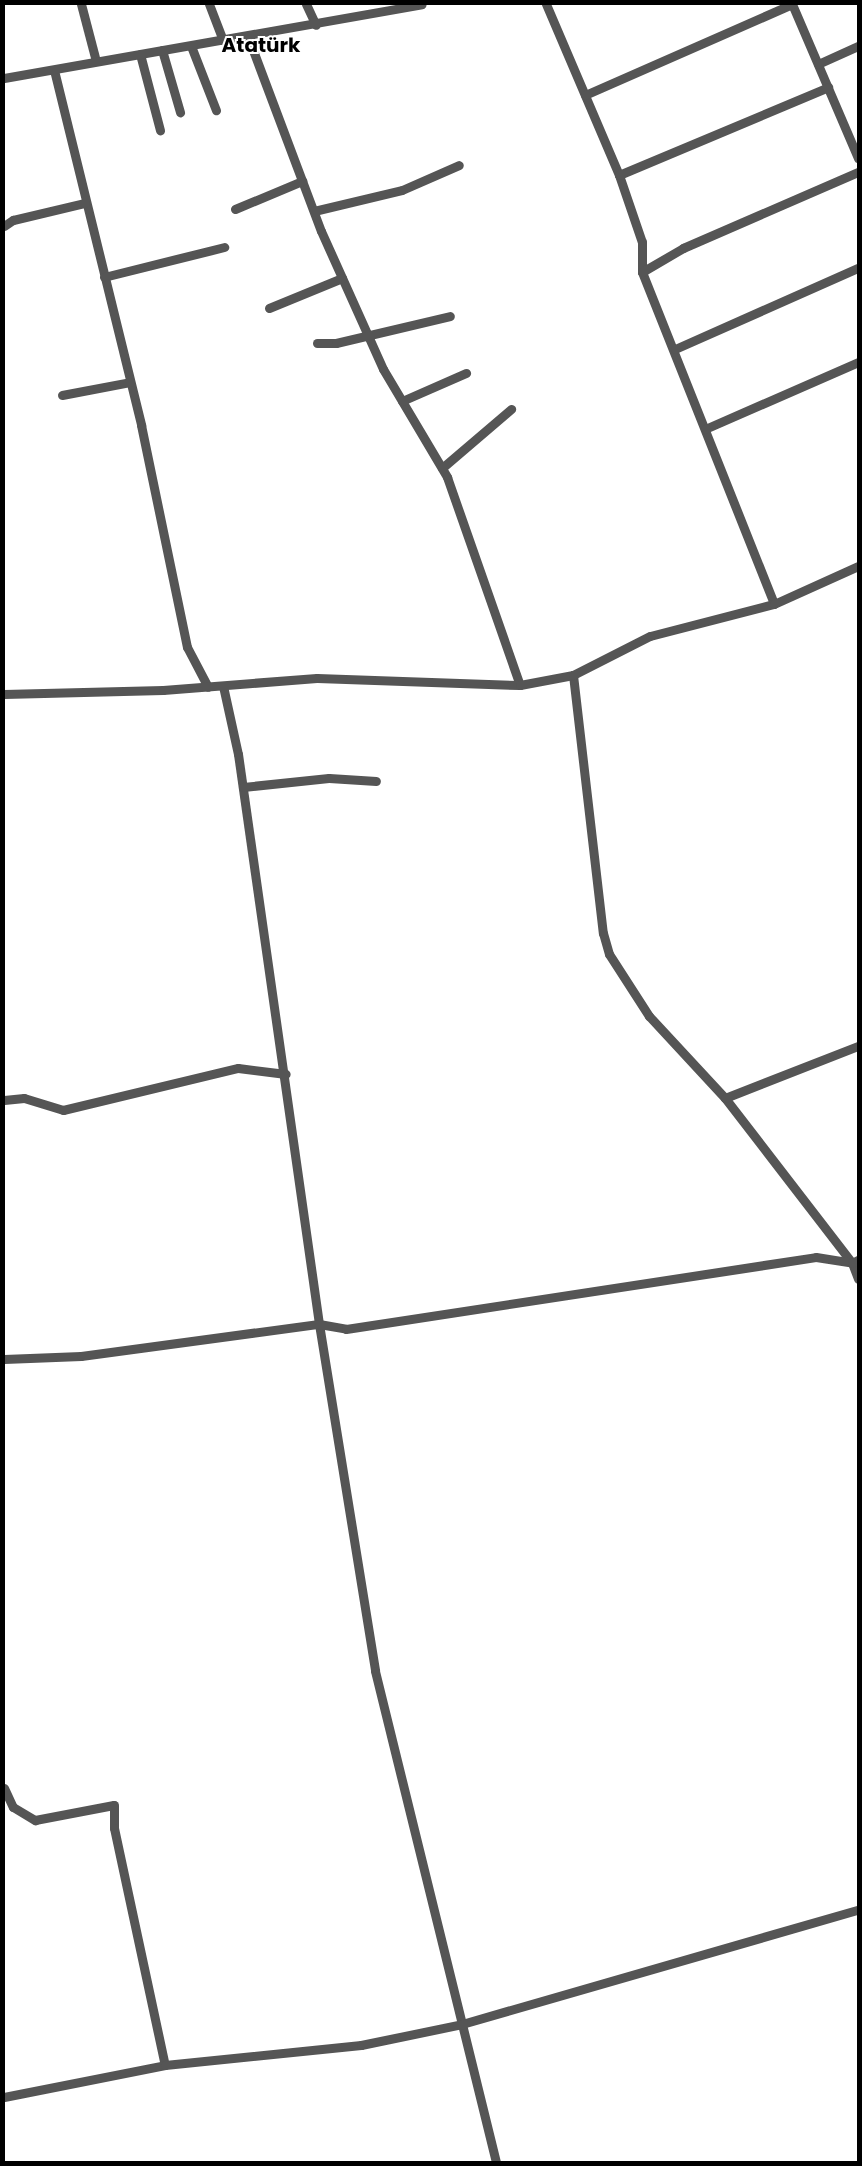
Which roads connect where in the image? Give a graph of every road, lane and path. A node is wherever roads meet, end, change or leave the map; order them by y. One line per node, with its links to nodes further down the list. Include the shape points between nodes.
1 (81, 4): 14 (street)
2 (209, 4): 9 (street)
3 (306, 4): 7 (street)
4 (422, 4): 7 (street)
5 (546, 4): 19 (street)
6 (792, 4): 15 (street); 19 (street)
7 (316, 25): 8 (street)
8 (248, 36): 9 (street); 27 (street)
9 (224, 40): 10 (street)
10 (191, 46): 12 (street); 20 (street)
11 (858, 46): 15 (street)
12 (162, 50): 13 (street); 21 (street)
13 (140, 54): 14 (street); 22 (street)
14 (96, 61): 16 (street)
15 (818, 64): 18 (street)
16 (54, 70): 17 (street); 28 (street)
17 (4, 78)
18 (828, 87): 23 (street); 26 (street)
19 (585, 95): 26 (street)
20 (216, 110)
21 (180, 112)
22 (160, 130)
23 (858, 158)
24 (459, 165): 30 (street, via 402,190)
25 (858, 172): 34 (street, via 684,248)
26 (619, 175): 34 (street, via 642,242)
27 (302, 181): 29 (street); 30 (street)
28 (86, 203): 31 (street, via 12,220); 35 (street)
29 (235, 209)
30 (314, 211): 36 (street)
31 (4, 226)
32 (224, 247): 35 (street)
33 (858, 268): 41 (street)
34 (642, 272): 41 (street)
35 (104, 277): 44 (street)
36 (342, 278): 37 (street); 39 (street)
37 (270, 308)
38 (450, 316): 39 (street)
39 (368, 336): 40 (street, via 336,343); 46 (street)
40 (317, 343)
41 (675, 349): 48 (street)
42 (858, 362): 48 (street)
43 (466, 373): 46 (street)
44 (130, 382): 45 (street); 55 (street, via 187,647)
45 (62, 395)
46 (402, 401): 49 (street)
47 (512, 408): 49 (street)
48 (705, 429): 51 (street)
49 (442, 468): 53 (street)
50 (858, 566): 51 (street)
51 (774, 604): 52 (street, via 650,636)
52 (573, 675): 53 (street); 61 (street, via 603,933 610,954 649,1016)
53 (520, 685): 54 (street, via 317,678)
54 (223, 686): 55 (street); 58 (street)
55 (208, 687): 56 (street)
56 (4, 694)
57 (376, 781): 58 (street, via 329,778)
58 (244, 788): 60 (street)
59 (858, 1046): 61 (street)
60 (286, 1074): 62 (street, via 238,1068 63,1110 24,1098); 65 (street)
61 (725, 1098): 63 (street)
62 (4, 1100)
63 (855, 1262): 64 (street); 65 (street, via 816,1257 346,1329)
64 (858, 1279)
65 (320, 1324): 66 (street, via 81,1356); 69 (street, via 375,1671)
66 (4, 1359)
67 (4, 1788): 70 (street, via 13,1807 36,1820 114,1804 114,1828)
68 (858, 1910): 69 (street)
69 (462, 2024): 70 (street, via 361,2045); 72 (street)
70 (165, 2065): 71 (street)
71 (4, 2097)
72 (496, 2162)

